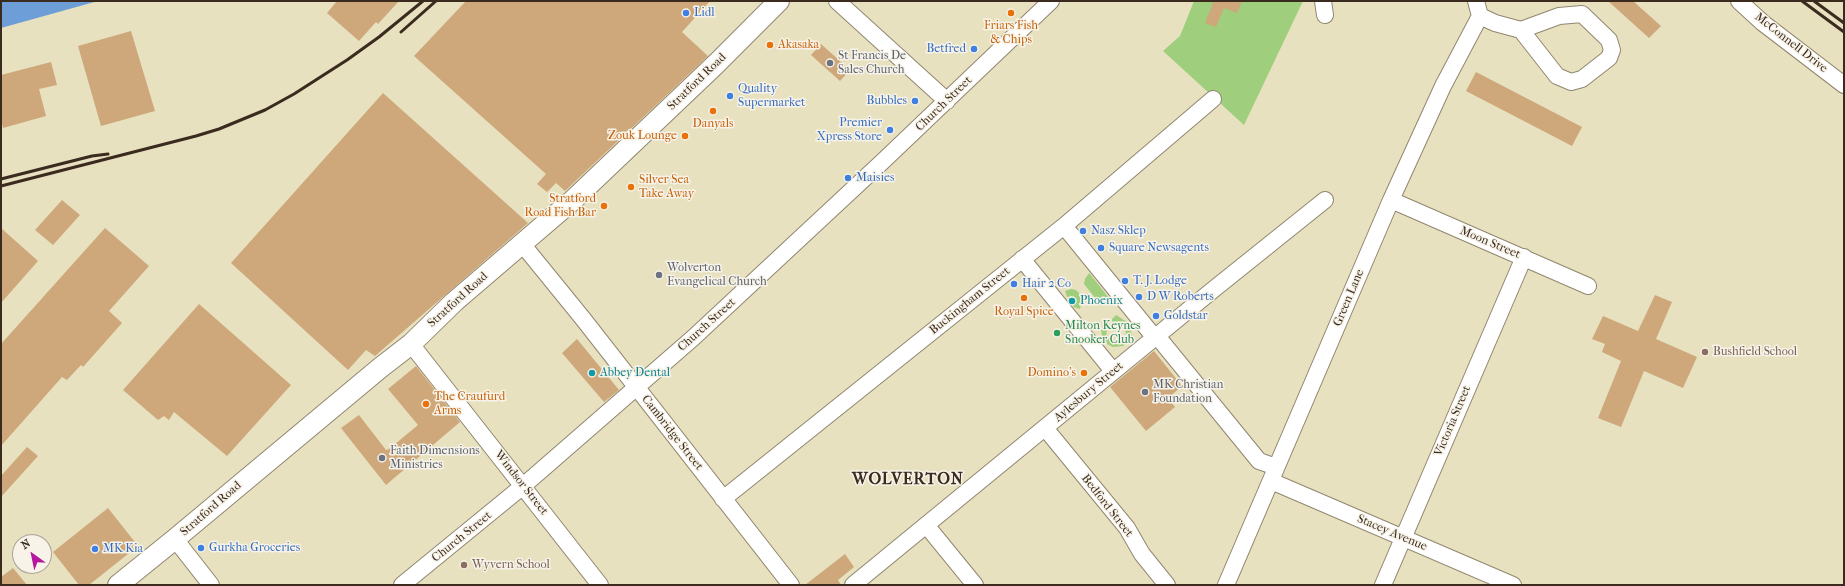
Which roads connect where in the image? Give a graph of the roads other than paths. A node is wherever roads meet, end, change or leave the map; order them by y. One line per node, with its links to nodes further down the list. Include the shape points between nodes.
1 (779, 1): 13 (street, Stratford Road, via 716,64)
2 (837, 1): 9 (street)
3 (1051, 1): 9 (street, Church Street)
4 (1739, 1): 7 (street, McConnell Drive, via 1763,23)
5 (1478, 8): 6 (street, via 1495,23); 11 (street, Green Lane)
6 (1521, 30): 6 (street, via 1557,76 1571,82 1582,79 1609,58 1612,50 1609,40 1582,14 1558,16)
7 (1844, 85)
8 (1213, 99): 12 (street, Buckingham Street)
9 (947, 101): 20 (street, Church Street)
10 (1325, 200): 17 (street, Aylesbury Street)
11 (1391, 200): 14 (street, Moon Street); 22 (street, Green Lane)
12 (1064, 226): 15 (street, Buckingham Street); 17 (street, Stacey Avenue)
13 (523, 245): 18 (street, Stratford Road, via 454,302); 20 (street, Cambridge Street)
14 (1524, 257): 16 (street, Moon Street); 26 (street, Victoria Street)
15 (1022, 259): 19 (street); 24 (street, Buckingham Street)
16 (1588, 286)
17 (1156, 337): 19 (street, Aylesbury Street); 22 (street, Stacey Avenue, via 1259,461)
18 (411, 344): 23 (street, Windsor Street); 27 (street, Stratford Road)
19 (1113, 371): 21 (street, Aylesbury Street)
20 (636, 388): 23 (street, Church Street); 24 (street, Cambridge Street)
21 (1045, 428): 25 (street, Aylesbury Street); 35 (street, Bedford Street, via 1127,528 1142,554)
22 (1274, 474): 26 (street, Stacey Avenue); 36 (street, Green Lane)
23 (523, 486): 30 (street, Church Street); 31 (street, Windsor Street)
24 (723, 499): 32 (street, Cambridge Street)
25 (926, 525): 33 (street, Aylesbury Street); 34 (street)
26 (1403, 538): 37 (street, Victoria Street); 38 (street, Stacey Avenue)
27 (175, 539): 28 (street, Stratford Road); 29 (street)
28 (120, 584)
29 (211, 585)
30 (402, 585)
31 (600, 585)
32 (791, 585)
33 (853, 585)
34 (975, 585)
35 (1167, 585)
36 (1226, 585)
37 (1383, 585)
38 (1513, 585)

